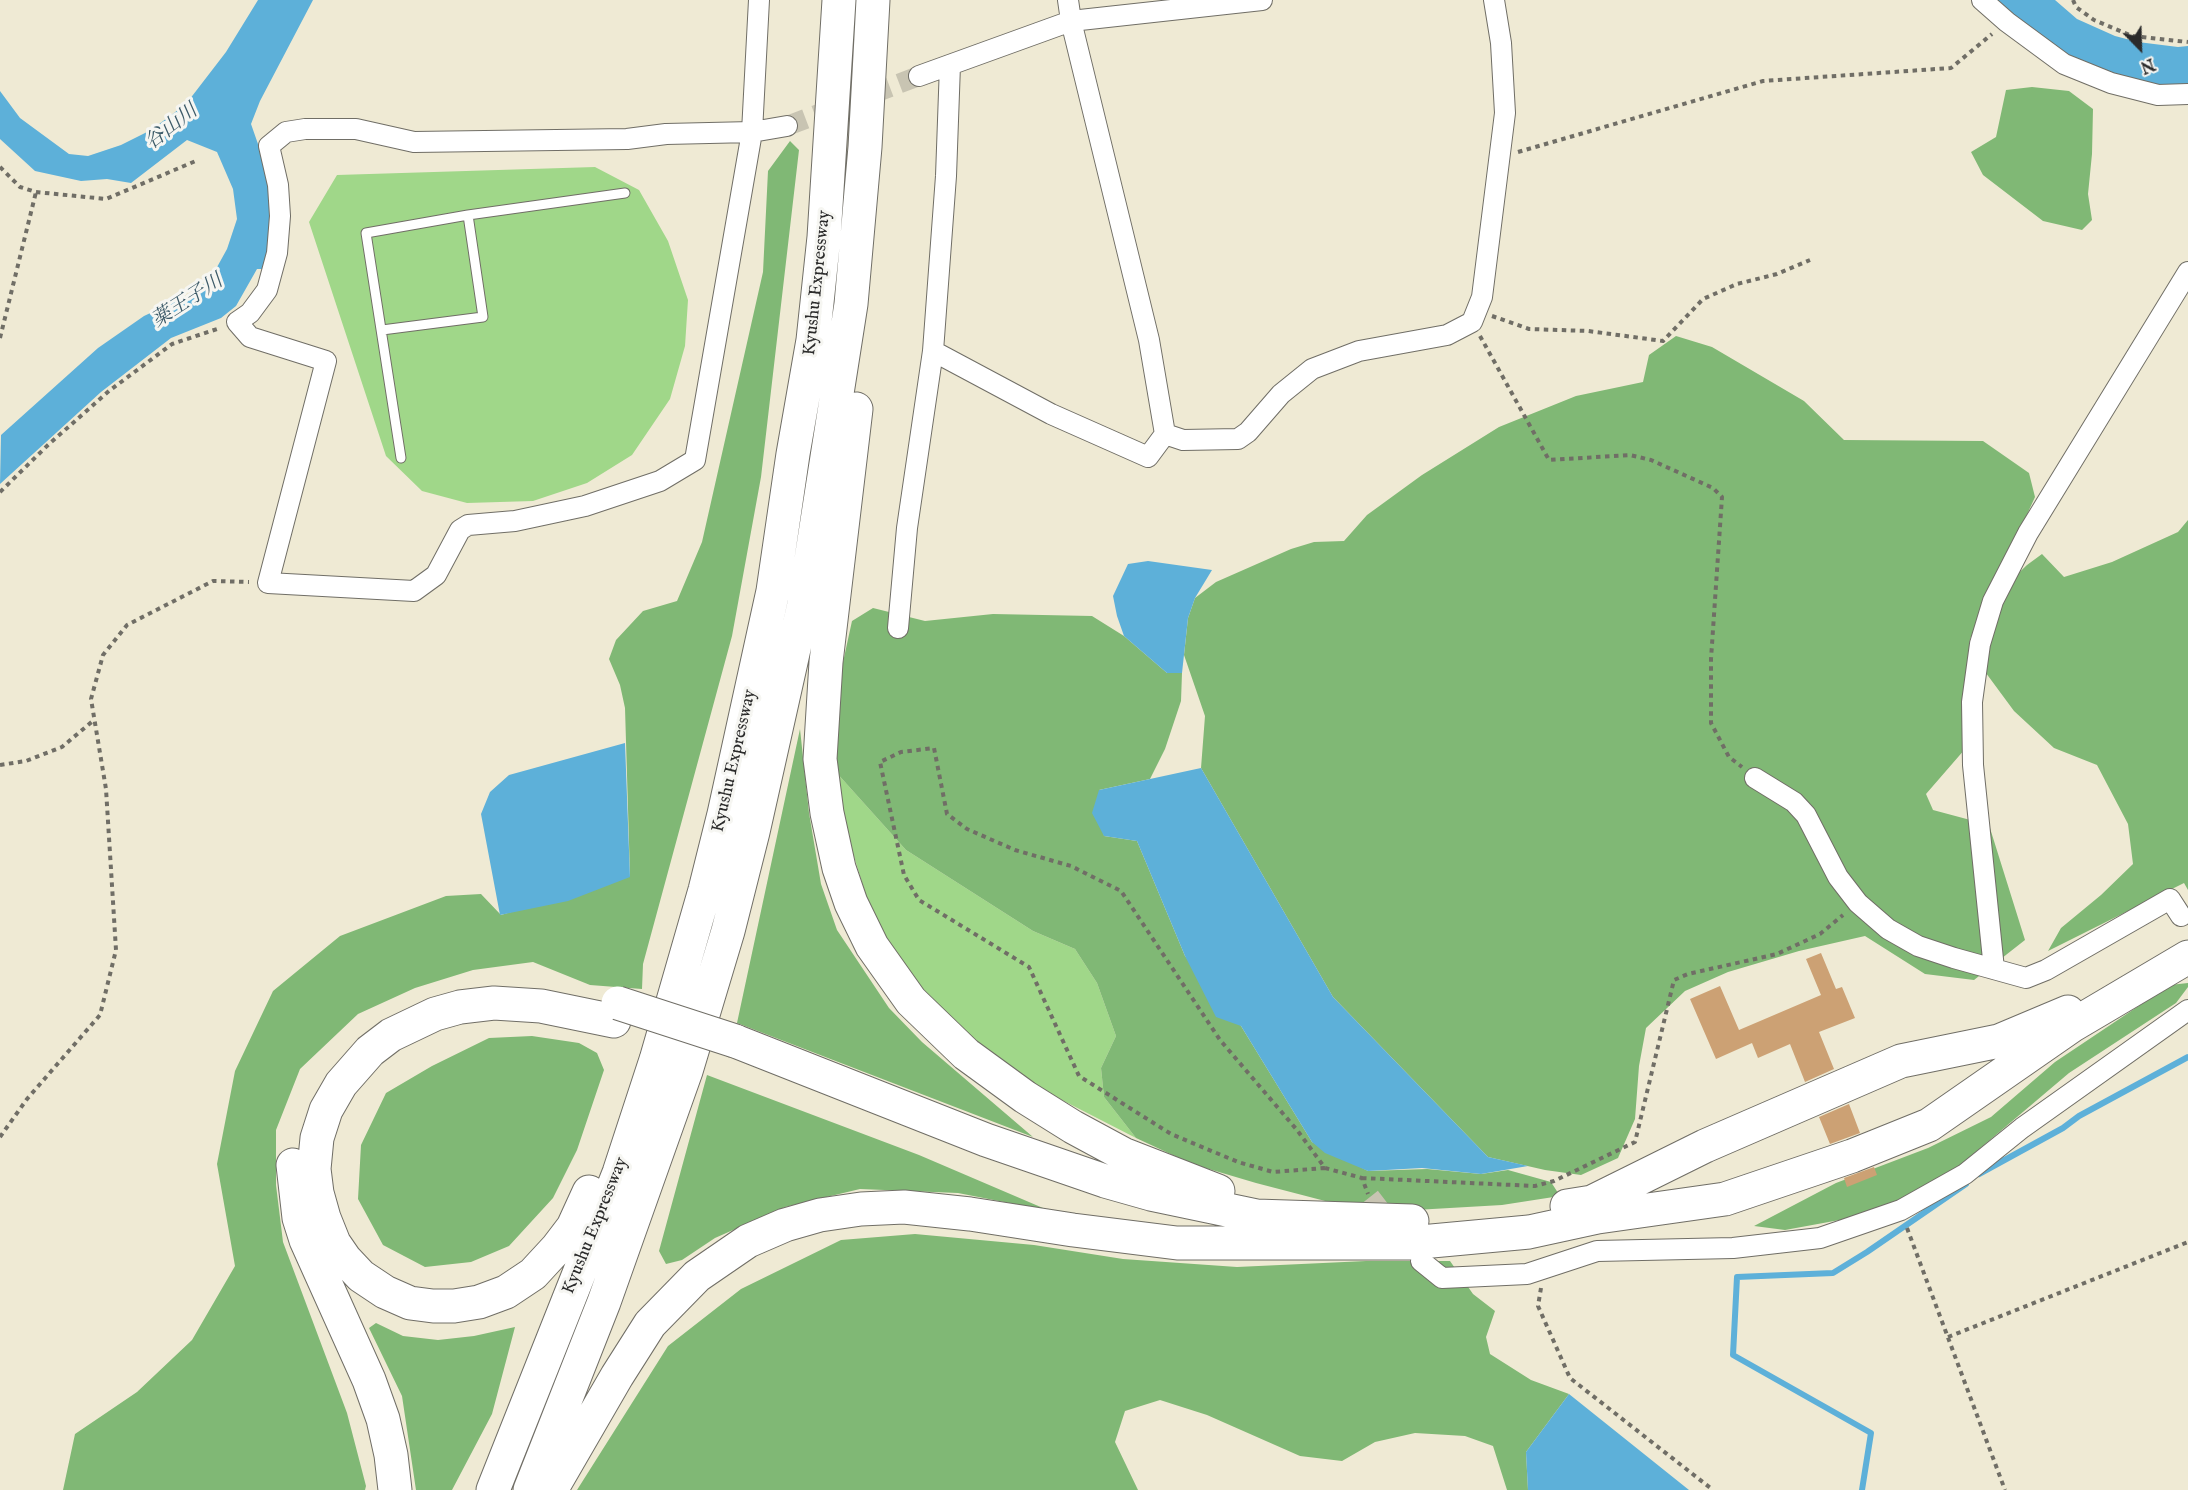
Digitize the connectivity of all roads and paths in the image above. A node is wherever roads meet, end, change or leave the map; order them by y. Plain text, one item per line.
1 (759, 0) edge
2 (839, 0) edge
3 (873, 0) edge
4 (1068, 0) edge
5 (1262, 0) edge
6 (1494, 0) edge
7 (1982, 0) edge
8 (2073, 0) edge
9 (1071, 21) junction
10 (2007, 22) junction
11 (2188, 42) edge
12 (950, 65) junction
13 (919, 76) tunnel mouth
14 (2188, 94) edge
15 (787, 126) tunnel mouth
16 (752, 132) junction
17 (865, 147) junction
18 (1500, 157) junction
19 (198, 160) dead end
20 (0, 167) edge
21 (36, 192) junction
22 (625, 193) dead end
23 (468, 215) junction
24 (1810, 261) dead end
25 (2188, 272) edge
26 (1475, 316) junction
27 (237, 322) junction
28 (382, 330) junction
29 (0, 338) edge
30 (933, 351) junction
31 (1165, 434) junction
32 (401, 458) dead end
33 (0, 492) edge
34 (268, 583) junction
35 (898, 628) dead end
36 (94, 720) junction
37 (0, 765) edge
38 (1755, 778) joint
39 (705, 890) junction
40 (1858, 903) junction
41 (2184, 931) edge
42 (2188, 957) edge
43 (1994, 969) junction
44 (2188, 1010) edge
45 (616, 1012) junction
46 (733, 1050) junction
47 (0, 1137) edge
48 (1325, 1168) junction
49 (1362, 1178) junction
50 (1370, 1197) tunnel mouth
51 (1901, 1210) junction
52 (1315, 1218) junction
53 (2188, 1242) edge
54 (1279, 1243) junction
55 (1421, 1261) dead end
56 (1563, 1262) junction
57 (1948, 1337) junction
58 (395, 1490) edge
59 (493, 1490) edge
60 (530, 1490) edge
61 (551, 1490) edge
62 (1713, 1490) edge
63 (2005, 1490) edge

1 - 16 street
2 - 39 highway, Kyushu Expressway
3 - 17 highway, Kyushu Expressway
4 - 9 street
5 - 9 street
6 - 18 street
7 - 10 street
8 - 11 path
9 - 12 street
9 - 31 street
10 - 14 street
10 - 18 path
12 - 13 street
12 - 30 street
15 - 16 street
16 - 27 street
16 - 34 street
17 - 52 highway
17 - 60 highway, Kyushu Expressway
18 - 26 street
19 - 21 path
20 - 21 path
21 - 29 path
22 - 23 lane
23 - 28 lane
23 - 28 lane
24 - 26 path
25 - 43 street
26 - 31 street
26 - 38 path
27 - 33 path
27 - 34 street
28 - 32 lane
30 - 31 street
30 - 35 street
34 - 36 path
36 - 37 path
36 - 47 path
38 - 40 street
39 - 45 highway
39 - 59 highway, Kyushu Expressway
40 - 43 street
40 - 49 path
41 - 43 street
41 - 52 highway
42 - 54 highway
44 - 51 street
45 - 46 highway
45 - 58 highway
46 - 52 highway
46 - 54 highway
48 - 48 path
48 - 49 path
49 - 50 path
51 - 56 street
51 - 57 path
53 - 57 path
54 - 61 highway
55 - 56 street
56 - 62 path
57 - 63 path

